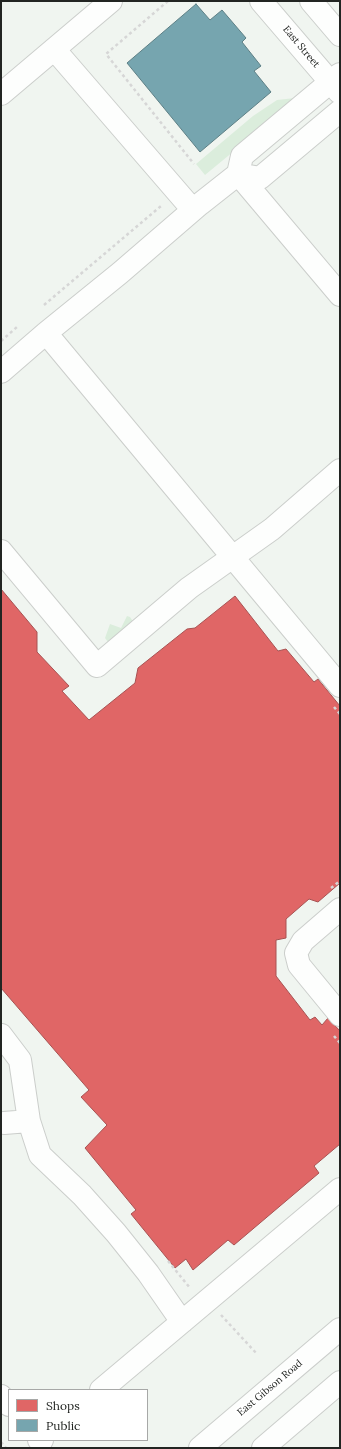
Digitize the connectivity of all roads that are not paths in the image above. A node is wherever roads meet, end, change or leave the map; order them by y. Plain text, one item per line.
1 (111, 1) edge
2 (261, 1) edge
3 (311, 1) edge
4 (340, 35) edge
5 (54, 49) junction
6 (337, 83) edge
7 (1, 94) edge
8 (340, 111) edge
9 (238, 174) junction
10 (193, 210) junction
11 (340, 295) edge
12 (46, 333) junction
13 (1, 372) edge
14 (340, 470) edge
15 (1, 551) edge
16 (233, 557) junction
17 (340, 686) edge
18 (340, 909) edge
19 (340, 1015) edge
20 (1, 1035) edge
21 (29, 1121) junction
22 (4, 1123) dead end
23 (340, 1189) edge
24 (182, 1322) junction
25 (340, 1329) edge
26 (340, 1382) edge
27 (102, 1389) edge
28 (1, 1396) edge
29 (8, 1404) edge
30 (272, 1445) edge
31 (200, 1448) edge

1 - 5 main road
2 - 6 main road, East Street
3 - 4 main road
5 - 7 main road
5 - 10 main road
6 - 9 main road
8 - 9 main road
9 - 10 main road
9 - 11 main road
10 - 12 main road
12 - 13 main road
12 - 16 main road
14 - 16 main road
15 - 16 main road
16 - 17 main road
18 - 19 main road
20 - 21 main road
21 - 22 main road
21 - 24 main road
23 - 24 main road
24 - 27 main road
25 - 31 main road, East Gibson Road
26 - 30 main road
28 - 29 main road

